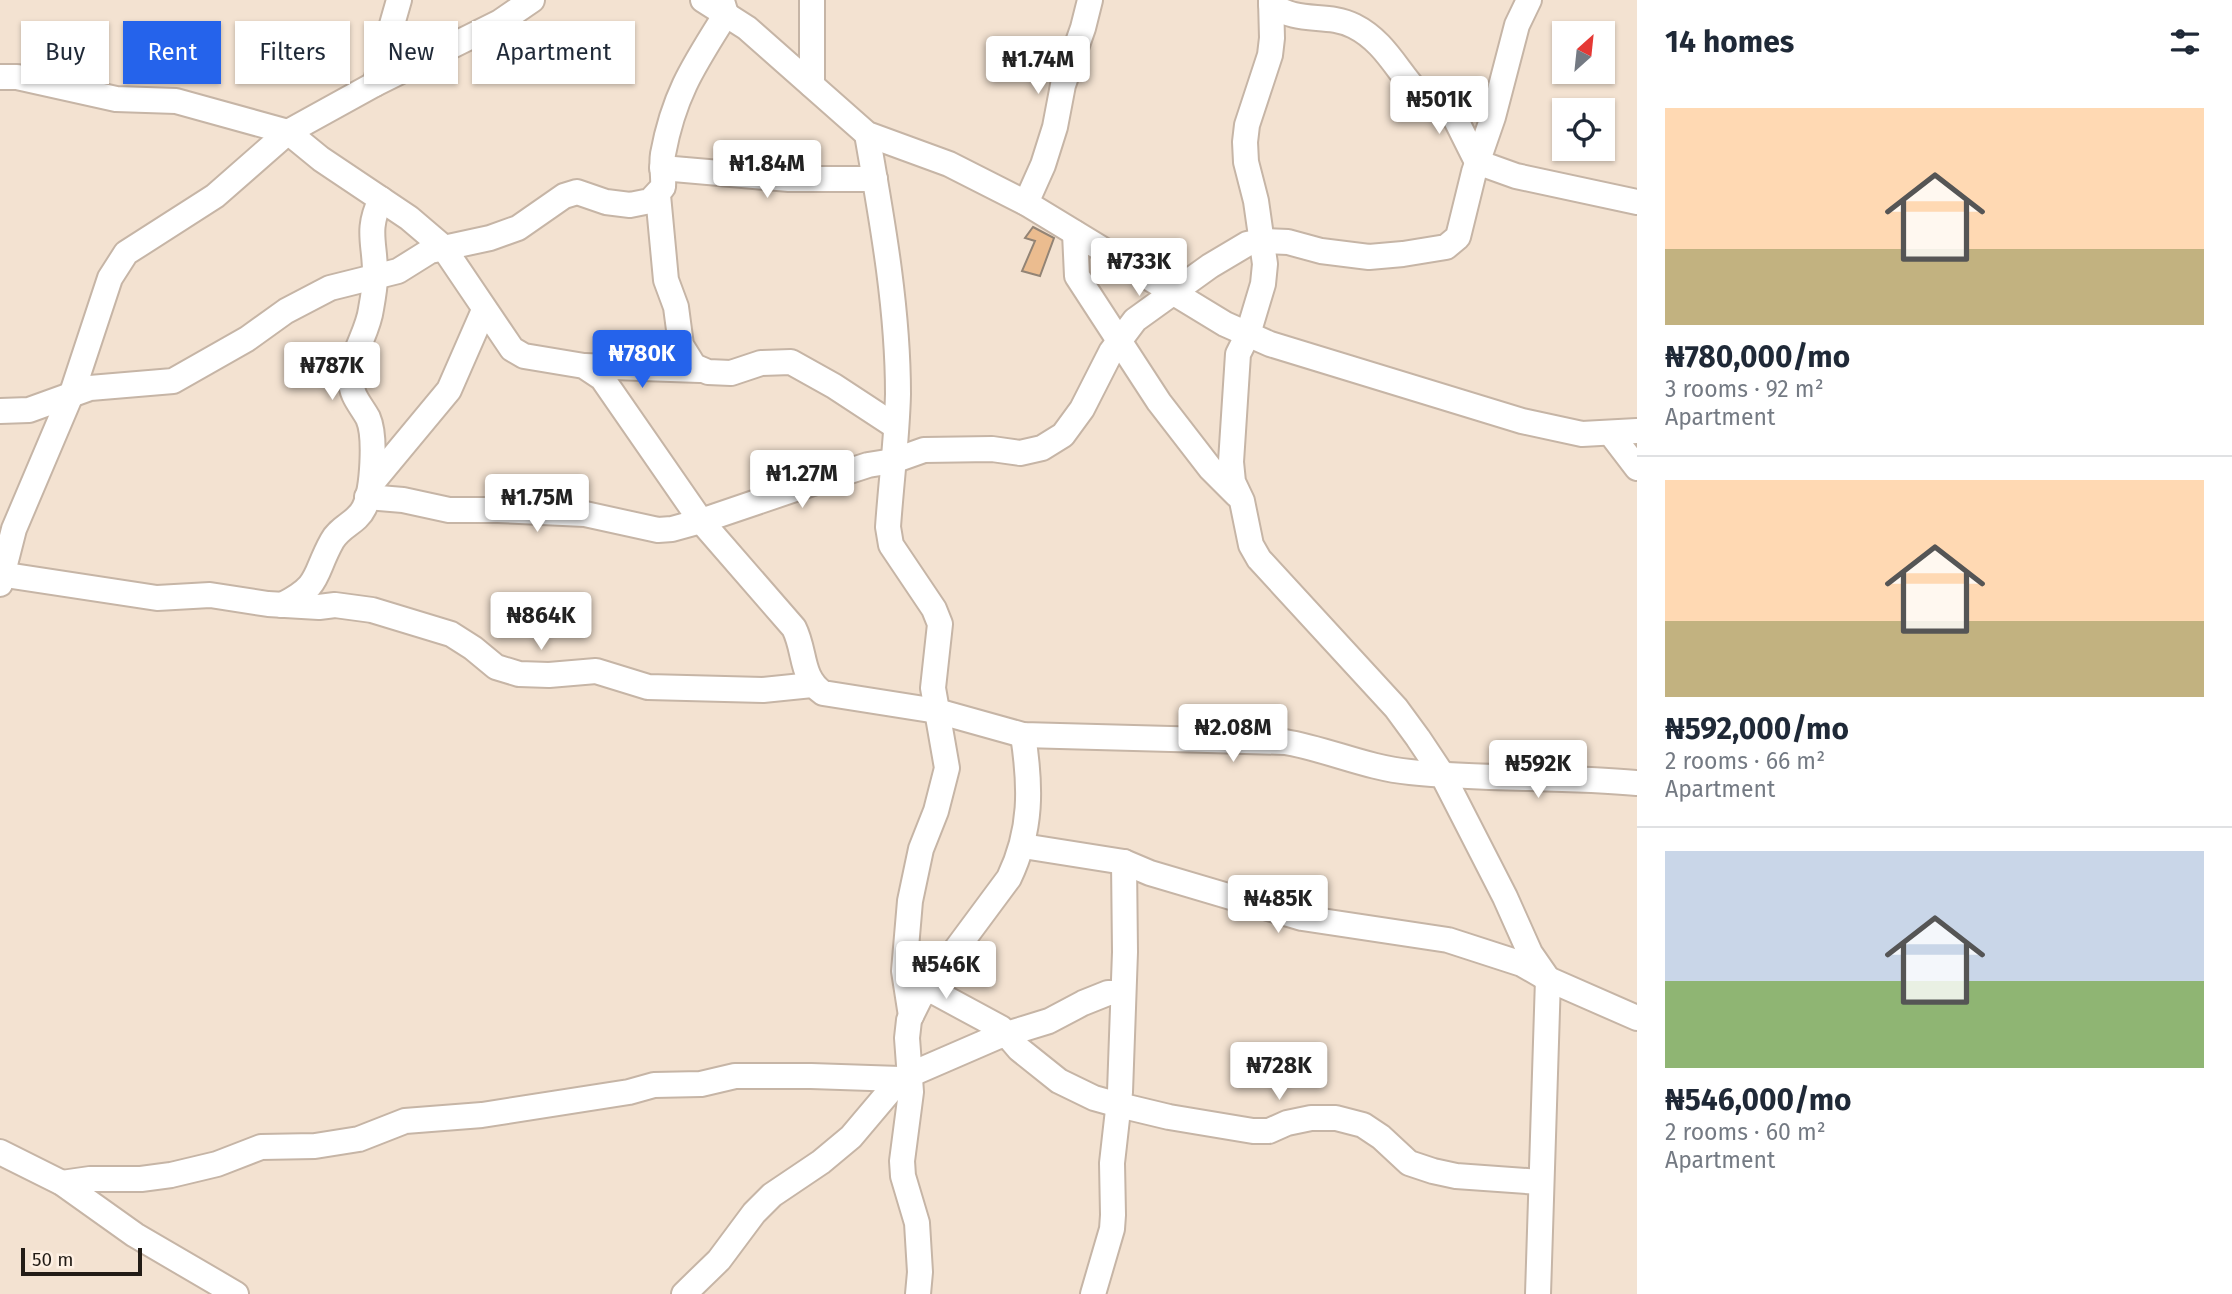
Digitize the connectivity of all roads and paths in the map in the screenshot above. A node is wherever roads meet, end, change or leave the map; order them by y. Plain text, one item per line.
1 (399, 0) edge
2 (532, 0) edge
3 (703, 0) edge
4 (812, 0) edge
5 (1090, 0) edge
6 (1529, 0) edge
7 (1271, 2) edge
8 (724, 7) edge
9 (393, 21) edge
10 (458, 43) edge
11 (0, 77) edge
12 (375, 84) edge
13 (812, 85) junction
14 (288, 132) junction
15 (867, 134) junction
16 (1477, 162) junction
17 (662, 168) junction
18 (875, 179) junction
19 (658, 195) junction
20 (381, 199) junction
21 (1637, 202) edge
22 (1026, 203) junction
23 (1074, 233) junction
24 (1262, 241) junction
25 (443, 247) junction
26 (375, 275) junction
27 (1173, 292) junction
28 (484, 310) junction
29 (1237, 337) junction
30 (1119, 339) junction
31 (584, 366) junction
32 (699, 370) junction
33 (72, 393) junction
34 (0, 411) edge
35 (895, 426) junction
36 (1637, 431) edge
37 (1611, 434) junction
38 (893, 461) junction
39 (1637, 468) edge
40 (369, 491) junction
41 (1242, 501) junction
42 (701, 521) junction
43 (1, 578) edge
44 (282, 605) junction
45 (812, 685) junction
46 (937, 711) junction
47 (1023, 735) junction
48 (1442, 774) junction
49 (1637, 783) edge
50 (1023, 846) junction
51 (1124, 862) junction
52 (1548, 979) junction
53 (927, 989) junction
54 (1123, 993) junction
55 (911, 1016) junction
56 (1637, 1018) edge
57 (1006, 1034) junction
58 (905, 1077) junction
59 (1119, 1105) junction
60 (0, 1152) edge
61 (1540, 1182) junction
62 (62, 1184) junction
63 (236, 1294) edge
64 (684, 1294) edge
65 (918, 1294) edge
66 (1093, 1294) edge
67 (1538, 1294) edge

1 - 9 street
2 - 10 street
3 - 8 street
4 - 13 street
5 - 22 street
6 - 16 street
7 - 16 street
7 - 24 street
8 - 13 street
8 - 17 street
11 - 14 street
12 - 14 street
13 - 15 street
14 - 20 street
14 - 33 street
15 - 18 street
15 - 22 street
16 - 21 street
16 - 24 street
17 - 18 street
17 - 19 street
18 - 35 street
19 - 25 street
19 - 32 street
20 - 25 street
20 - 26 street
22 - 23 street
23 - 27 street
23 - 30 street
24 - 27 street
24 - 29 street
25 - 26 street
25 - 28 street
26 - 33 street
26 - 40 street
27 - 29 street
27 - 30 street
28 - 31 street
28 - 40 street
29 - 37 street
29 - 41 street
30 - 38 street
30 - 41 street
31 - 32 street
31 - 42 street
32 - 35 street
33 - 34 street
33 - 43 street
35 - 38 street
36 - 37 street
37 - 39 street
38 - 42 street
38 - 46 street
40 - 42 street
40 - 44 street
41 - 48 street
42 - 45 street
43 - 44 street
44 - 45 street
45 - 46 street
46 - 47 street
46 - 55 street
47 - 48 street
47 - 50 street
48 - 49 street
48 - 52 street
50 - 51 street
50 - 53 street
51 - 52 street
51 - 54 street
52 - 56 street
52 - 61 street
53 - 55 street
53 - 57 street
54 - 57 street
54 - 59 street
55 - 58 street
57 - 58 street
57 - 59 street
58 - 62 street
58 - 64 street
58 - 65 street
59 - 61 street
59 - 66 street
60 - 62 street
61 - 67 street
62 - 63 street

